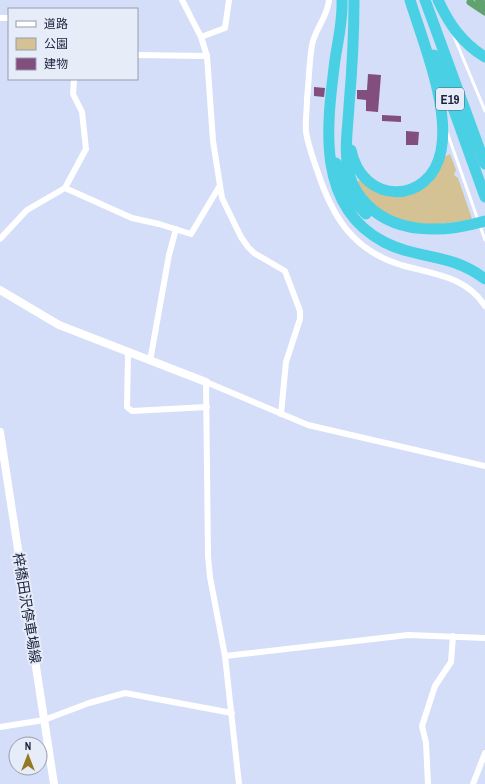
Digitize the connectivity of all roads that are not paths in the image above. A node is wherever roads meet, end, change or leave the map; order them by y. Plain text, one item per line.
1 (182, 0) edge
2 (229, 0) edge
3 (329, 0) edge
4 (342, 0) edge
5 (354, 0) edge
6 (410, 0) edge
7 (414, 0) edge
8 (426, 0) edge
9 (438, 0) edge
10 (450, 23) junction
11 (201, 37) junction
12 (138, 56) edge
13 (207, 56) junction
14 (485, 57) edge
15 (74, 80) edge
16 (485, 111) edge
17 (442, 119) junction
18 (348, 126) junction
19 (329, 137) junction
20 (485, 164) edge
21 (219, 187) junction
22 (65, 188) junction
23 (485, 197) edge
24 (481, 219) edge
25 (176, 229) junction
26 (484, 232) edge
27 (0, 239) edge
28 (485, 240) edge
29 (485, 279) edge
30 (0, 290) edge
31 (485, 306) edge
32 (128, 353) junction
33 (150, 361) junction
34 (206, 382) junction
35 (207, 407) junction
36 (281, 414) junction
37 (0, 432) edge
38 (485, 466) edge
39 (453, 636) junction
40 (485, 638) edge
41 (225, 656) junction
42 (232, 713) junction
43 (44, 720) junction
44 (0, 727) edge
45 (485, 753) edge
46 (54, 784) edge
47 (239, 784) edge
48 (428, 784) edge
49 (473, 784) edge

1 - 11 street
2 - 11 street
3 - 31 street
4 - 19 highway
5 - 18 highway
6 - 17 highway
7 - 23 highway, E19
8 - 20 highway, E19
9 - 10 highway
10 - 14 highway
10 - 16 lane
11 - 13 street
12 - 13 street
13 - 21 street
15 - 22 street
17 - 18 highway
17 - 24 lane
18 - 24 highway
19 - 26 highway
19 - 29 highway
21 - 25 street
21 - 36 street
22 - 25 street
22 - 27 street
24 - 26 lane
25 - 33 street
26 - 28 lane
30 - 32 main road
32 - 33 main road
32 - 35 street
33 - 34 main road
34 - 35 street
34 - 36 street
35 - 41 street
36 - 38 street
37 - 43 main road, 梓橋田沢停車場線
39 - 40 street
39 - 41 street
39 - 48 street
41 - 42 street
42 - 43 street
42 - 47 street
43 - 44 street
43 - 46 main road, 梓橋田沢停車場線
45 - 49 street

